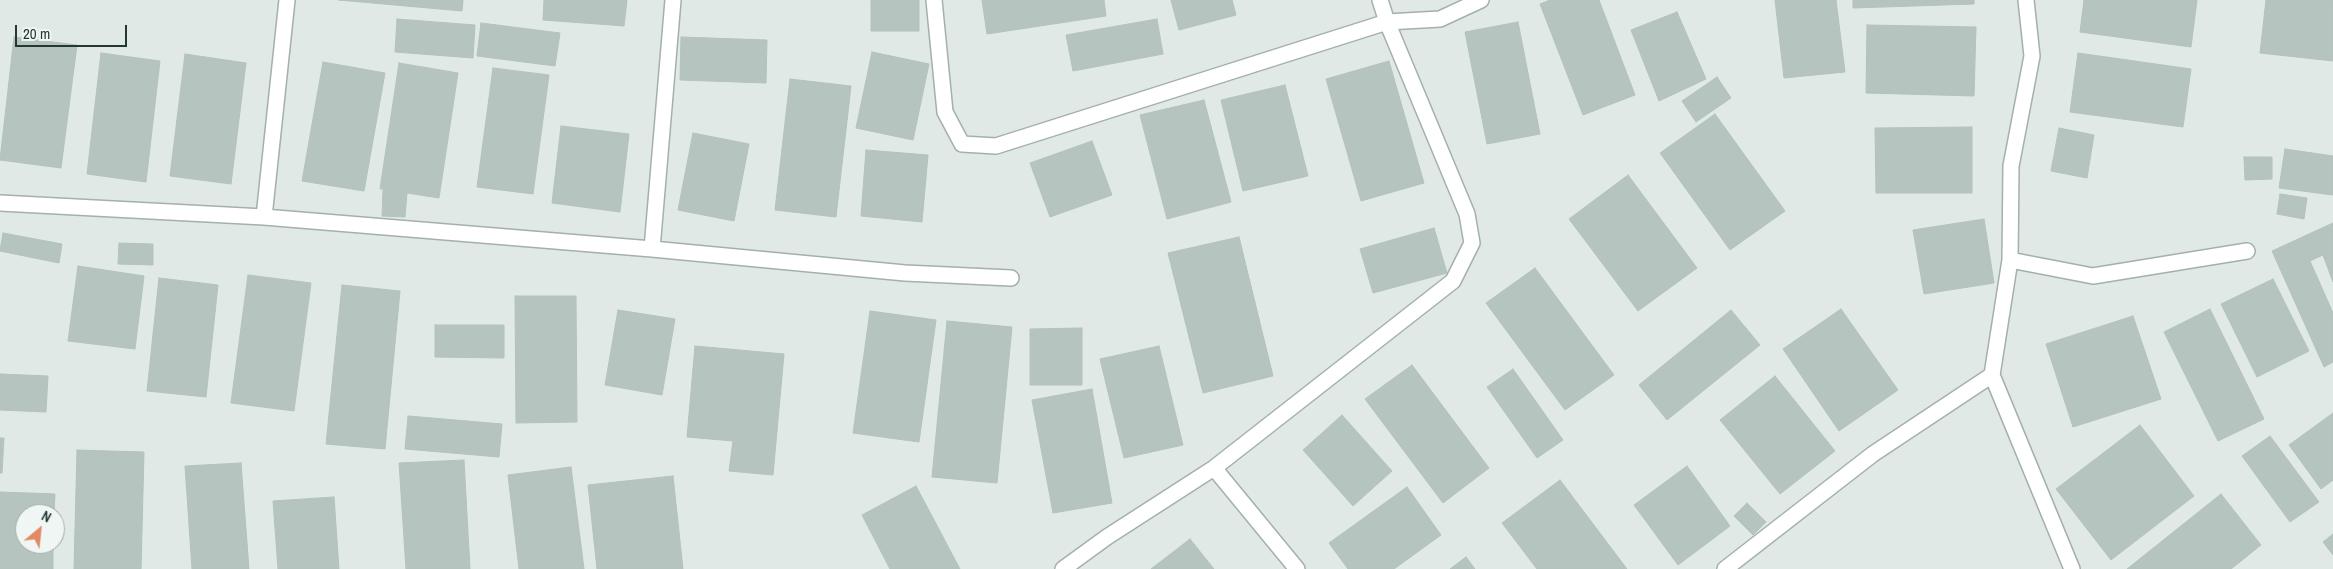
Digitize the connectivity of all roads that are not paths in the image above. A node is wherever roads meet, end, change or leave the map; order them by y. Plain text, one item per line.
1 (287, 0) edge
2 (673, 0) edge
3 (934, 0) edge
4 (1380, 0) edge
5 (1481, 0) edge
6 (2026, 0) edge
7 (1387, 22) junction
8 (0, 203) edge
9 (264, 216) junction
10 (652, 249) junction
11 (2247, 250) dead end
12 (2010, 260) junction
13 (1011, 278) dead end
14 (1992, 375) junction
15 (1214, 468) junction
16 (1063, 569) edge
17 (1297, 569) edge
18 (1725, 569) edge
19 (2072, 569) edge

1 - 9 street
2 - 10 street
3 - 7 street
4 - 7 street
5 - 7 street
6 - 12 street
7 - 15 street
8 - 9 street
9 - 10 street
10 - 13 street
11 - 12 street
12 - 14 street
14 - 18 street
14 - 19 street
15 - 16 street
15 - 17 street

